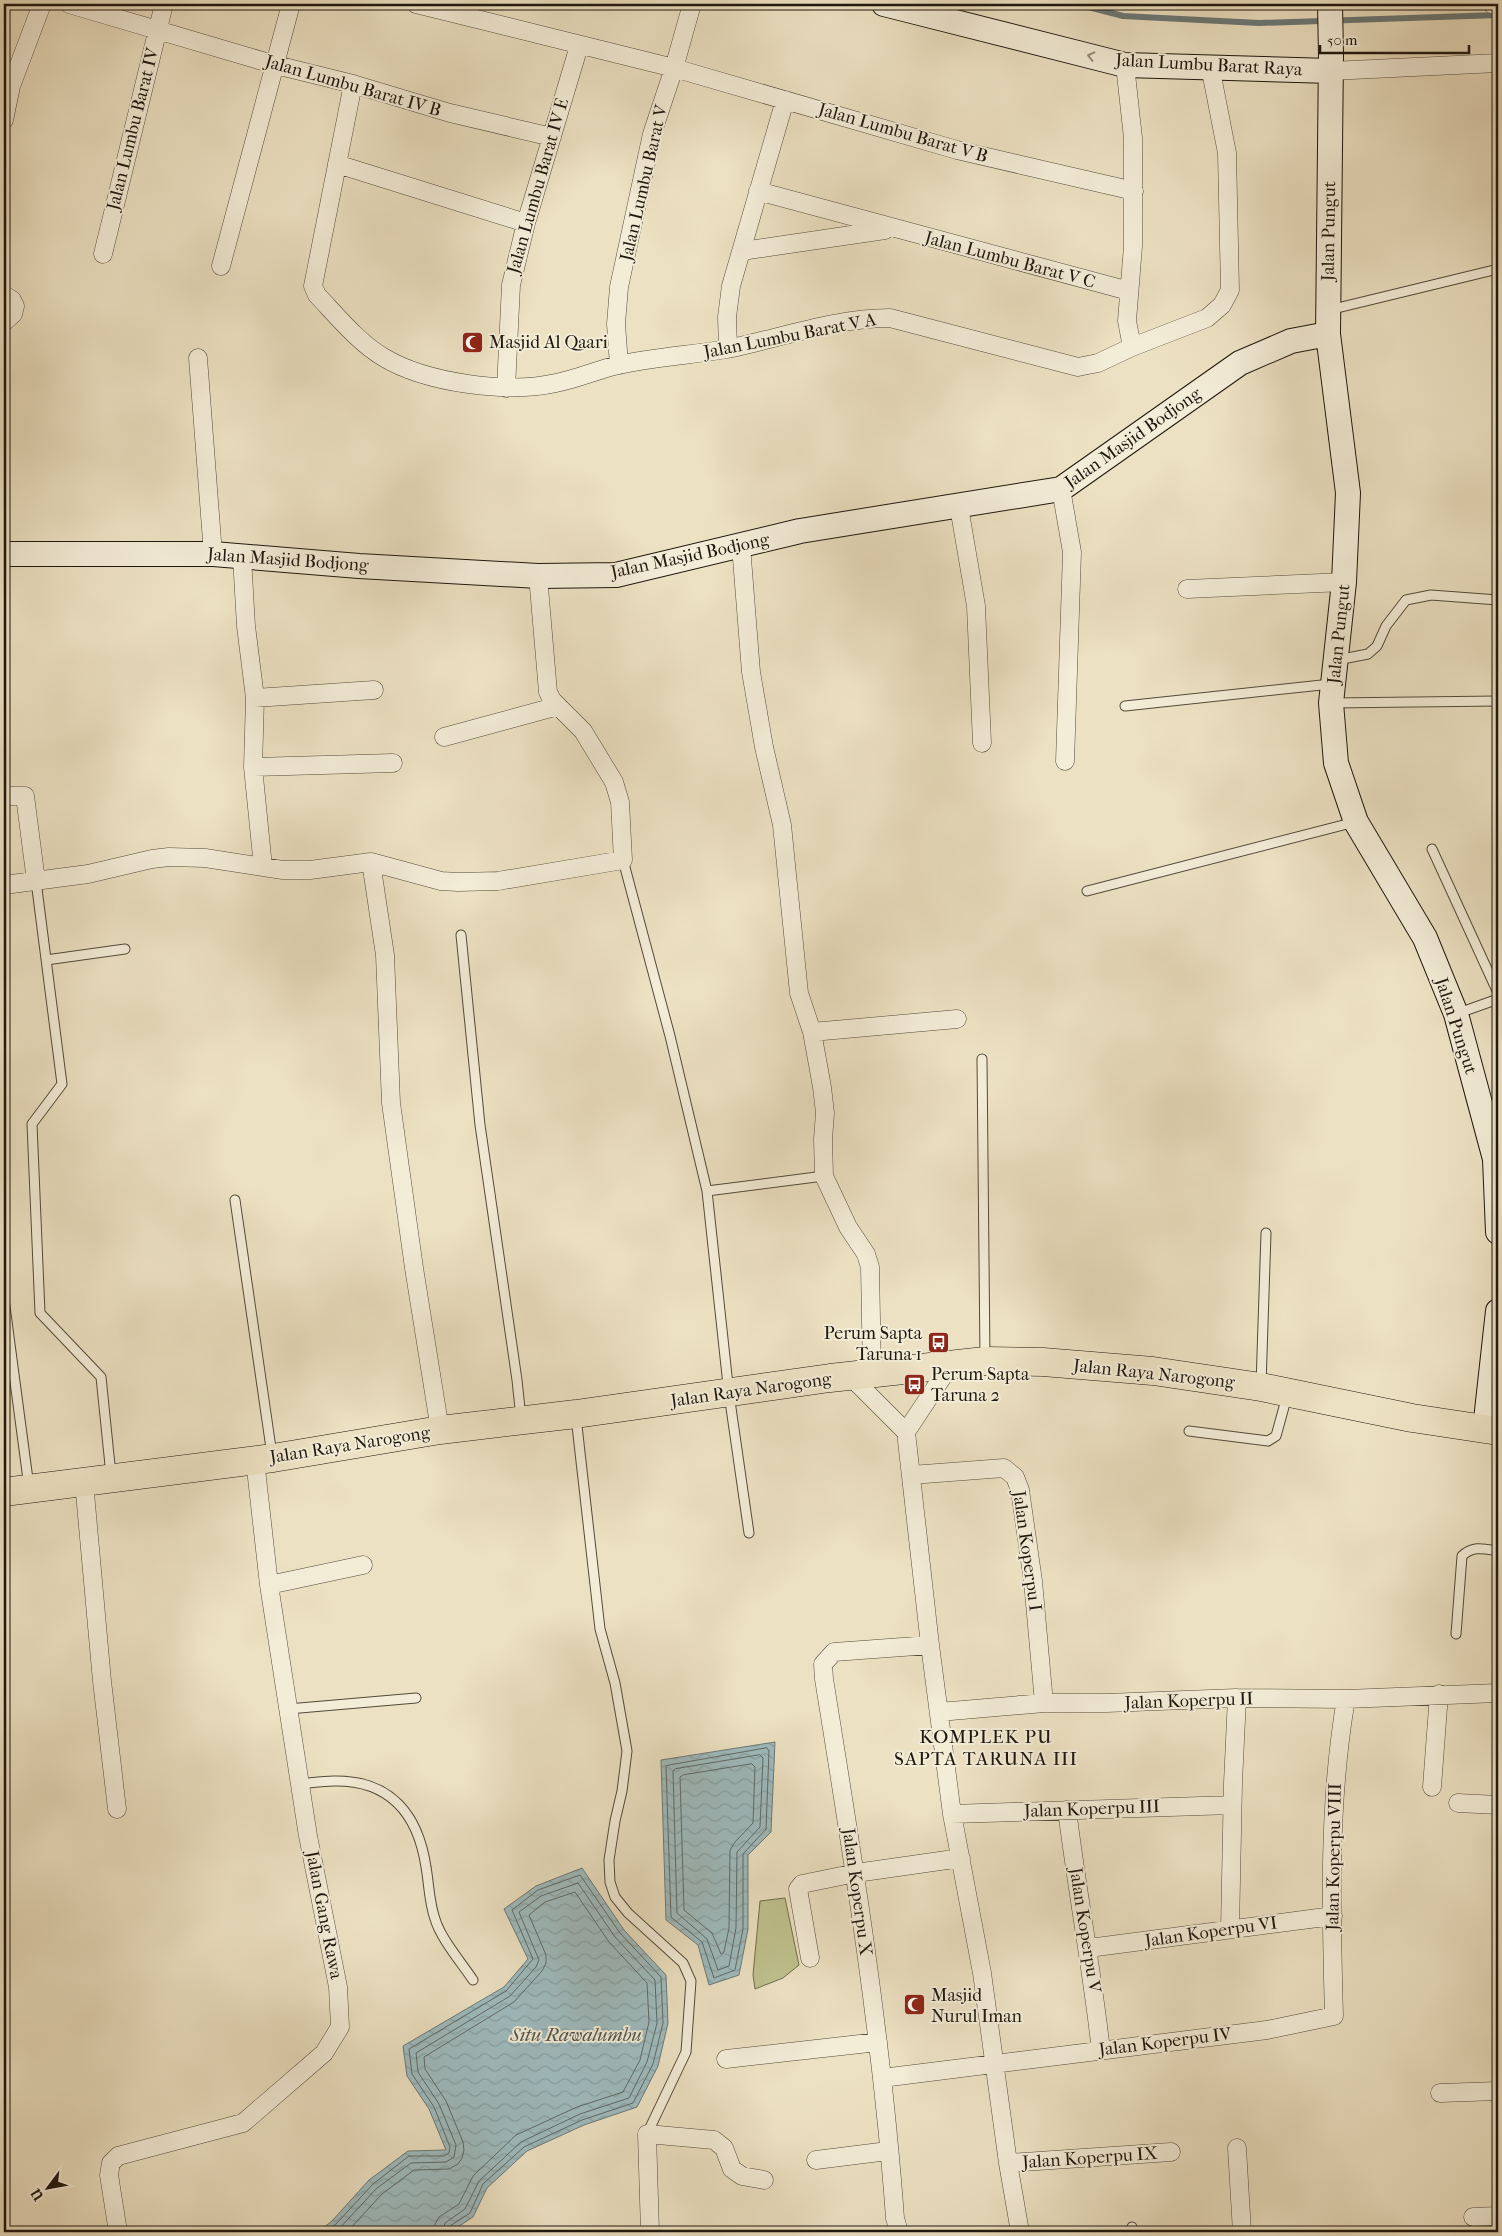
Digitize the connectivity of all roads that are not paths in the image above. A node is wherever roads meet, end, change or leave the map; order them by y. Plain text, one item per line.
1 (42, 4) edge
2 (69, 4) edge
3 (164, 4) edge
4 (291, 4) edge
5 (416, 4) edge
6 (692, 4) edge
7 (884, 4) edge
8 (1330, 4) edge
9 (1492, 4) edge
10 (1498, 5) edge
11 (157, 29) junction
12 (579, 46) junction
13 (1331, 63) junction
14 (1498, 63) edge
15 (276, 65) junction
16 (1125, 65) junction
17 (1210, 66) junction
18 (674, 68) junction
19 (353, 84) junction
20 (7, 85) edge
21 (785, 100) junction
22 (4, 120) edge
23 (552, 137) junction
24 (337, 164) junction
25 (758, 191) junction
26 (1134, 191) junction
27 (526, 223) junction
28 (892, 228) junction
29 (742, 251) junction
30 (103, 254) dead end
31 (221, 266) dead end
32 (1498, 269) edge
33 (1129, 291) junction
34 (4, 295) edge
35 (1328, 310) junction
36 (4, 322) edge
37 (1328, 334) junction
38 (1132, 347) junction
39 (728, 348) junction
40 (198, 358) dead end
41 (619, 365) junction
42 (506, 388) junction
43 (1061, 489) junction
44 (959, 507) junction
45 (741, 546) junction
46 (4, 554) edge
47 (213, 554) junction
48 (242, 557) junction
49 (538, 576) junction
50 (1344, 582) junction
51 (1187, 589) dead end
52 (1498, 600) edge
53 (1336, 660) junction
54 (374, 690) dead end
55 (1332, 693) junction
56 (254, 698) junction
57 (1498, 701) edge
58 (558, 706) junction
59 (1125, 706) dead end
60 (444, 737) dead end
61 (982, 743) dead end
62 (1065, 762) dead end
63 (392, 764) dead end
64 (253, 767) junction
65 (4, 796) edge
66 (1356, 822) junction
67 (1432, 849) dead end
68 (622, 860) junction
69 (371, 862) junction
70 (262, 867) junction
71 (36, 881) junction
72 (4, 885) edge
73 (1087, 892) dead end
74 (461, 934) dead end
75 (125, 949) dead end
76 (46, 960) junction
77 (1498, 993) edge
78 (1498, 998) edge
79 (1456, 1014) junction
80 (957, 1019) dead end
81 (812, 1032) junction
82 (982, 1059) dead end
83 (824, 1176) junction
84 (1497, 1188) edge
85 (707, 1191) junction
86 (235, 1200) dead end
87 (1498, 1232) edge
88 (1266, 1233) dead end
89 (4, 1299) edge
90 (1498, 1311) edge
91 (5, 1316) edge
92 (985, 1361) junction
93 (951, 1364) junction
94 (861, 1374) junction
95 (1261, 1387) junction
96 (1288, 1393) junction
97 (729, 1394) junction
98 (576, 1414) junction
99 (521, 1421) junction
100 (440, 1430) junction
101 (1492, 1430) edge
102 (1189, 1431) dead end
103 (906, 1432) junction
104 (264, 1459) junction
105 (912, 1475) junction
106 (112, 1478) junction
107 (84, 1482) junction
108 (16, 1490) edge
109 (749, 1533) dead end
110 (1498, 1551) edge
111 (363, 1564) dead end
112 (269, 1585) junction
113 (1456, 1634) dead end
114 (930, 1645) junction
115 (1498, 1693) edge
116 (1439, 1694) junction
117 (416, 1698) dead end
118 (1237, 1698) junction
119 (1346, 1698) junction
120 (1044, 1703) junction
121 (288, 1709) junction
122 (939, 1712) junction
123 (300, 1784) junction
124 (1432, 1787) dead end
125 (1458, 1803) dead end
126 (1232, 1805) junction
127 (1498, 1805) edge
128 (117, 1809) dead end
129 (1067, 1810) junction
130 (952, 1814) junction
131 (962, 1858) junction
132 (856, 1873) junction
133 (1333, 1916) junction
134 (1230, 1929) junction
135 (1089, 1948) junction
136 (810, 1958) dead end
137 (473, 1980) dead end
138 (1334, 2016) joint
139 (878, 2042) junction
140 (1101, 2050) junction
141 (726, 2059) dead end
142 (995, 2063) junction
143 (882, 2078) junction
144 (1498, 2091) edge
145 (1440, 2093) dead end
146 (647, 2134) junction
147 (1237, 2148) dead end
148 (888, 2151) junction
149 (1171, 2152) dead end
150 (816, 2160) dead end
151 (1008, 2163) junction
152 (764, 2180) dead end
153 (1498, 2216) edge
154 (1473, 2217) dead end
155 (118, 2232) edge
156 (650, 2232) edge
157 (899, 2232) edge
158 (1020, 2232) edge
159 (1242, 2232) edge

1 - 20 street
2 - 11 street, Jalan Lumbu Barat IV B
3 - 11 street, Jalan Lumbu Barat IV
4 - 15 street
5 - 12 street, Jalan Lumbu Barat V B
6 - 18 street, Jalan Lumbu Barat V
16 -> 7 street, Jalan Lumbu Barat Raya
8 - 13 street, Jalan Pungut
9 - 10 street
11 - 15 street, Jalan Lumbu Barat IV B
11 - 30 street, Jalan Lumbu Barat IV
12 - 18 street, Jalan Lumbu Barat V B
12 - 23 street, Jalan Lumbu Barat IV E
13 - 14 street
13 - 17 street, Jalan Lumbu Barat Raya
13 - 35 street, Jalan Pungut
15 - 19 street, Jalan Lumbu Barat IV B
15 - 31 street
16 - 17 street, Jalan Lumbu Barat Raya
16 - 26 street
17 - 38 street, Jalan Lumbu Barat V A
18 - 21 street, Jalan Lumbu Barat V B
18 - 41 street, Jalan Lumbu Barat V
19 - 23 street, Jalan Lumbu Barat IV B
19 - 24 street
20 - 22 street
21 - 25 street
21 - 26 street, Jalan Lumbu Barat V B
23 - 27 street, Jalan Lumbu Barat IV E
24 - 27 street
24 - 42 street, Jalan Lumbu Barat V A
25 - 28 street, Jalan Lumbu Barat V C
25 - 29 street
26 - 33 street
27 - 42 street, Jalan Lumbu Barat IV E
28 - 29 street, Jalan Lumbu Barat V C
28 - 33 street, Jalan Lumbu Barat V C
29 - 39 street
32 - 35 lane
33 - 38 street
34 - 36 street
35 - 37 street, Jalan Pungut
37 - 43 street, Jalan Masjid Bodjong
37 - 50 street, Jalan Pungut
38 - 39 street, Jalan Lumbu Barat V A
39 - 41 street, Jalan Lumbu Barat V A
40 - 47 street
41 - 42 street, Jalan Lumbu Barat V A
43 - 44 street, Jalan Masjid Bodjong
43 - 62 street
44 - 45 street, Jalan Masjid Bodjong
44 - 61 street
45 - 49 street, Jalan Masjid Bodjong
45 - 81 street
46 - 47 street, Jalan Masjid Bodjong
47 - 48 street, Jalan Masjid Bodjong
48 - 49 street, Jalan Masjid Bodjong
48 - 56 street
49 - 58 street
50 - 51 street
50 - 53 street, Jalan Pungut
52 - 53 lane
53 - 55 street, Jalan Pungut
54 - 56 street
55 - 57 lane
55 - 59 lane
55 - 66 street, Jalan Pungut
56 - 64 street
58 - 60 street
58 - 68 street
63 - 64 street
64 - 70 street
65 - 71 street
66 - 73 lane
66 - 79 street, Jalan Pungut
67 - 77 lane
68 - 69 street
68 - 85 lane
69 - 70 street
69 - 100 street
70 - 71 street
71 - 72 street
71 - 76 lane
74 - 99 lane
75 - 76 lane
76 - 106 lane
78 - 79 lane
79 - 84 street, Jalan Pungut
80 - 81 street
81 - 83 street
82 - 92 lane
83 - 85 lane
83 - 94 street
84 - 87 street, Jalan Pungut
85 - 97 lane
86 - 104 lane
88 - 95 lane
89 - 91 lane
90 - 101 street
91 - 108 lane
92 - 93 main road, Jalan Raya Narogong
92 - 95 main road, Jalan Raya Narogong
93 - 94 main road, Jalan Raya Narogong
93 - 103 street
94 - 97 main road, Jalan Raya Narogong
94 - 103 street
95 - 96 main road, Jalan Raya Narogong
96 - 101 main road, Jalan Raya Narogong
96 - 102 lane
97 - 98 main road, Jalan Raya Narogong
97 - 109 lane
98 - 99 main road, Jalan Raya Narogong
98 - 146 lane
99 - 100 main road, Jalan Raya Narogong
100 - 104 main road, Jalan Raya Narogong
103 - 105 street
104 - 106 main road, Jalan Raya Narogong
104 - 112 street, Jalan Gang Rawa
105 - 114 street
105 - 120 street, Jalan Koperpu I
106 - 107 main road, Jalan Raya Narogong
107 - 108 main road, Jalan Raya Narogong
107 - 128 street
110 - 113 lane
111 - 112 street
112 - 121 street, Jalan Gang Rawa
114 - 122 street
114 - 132 street, Jalan Koperpu X
115 - 116 street, Jalan Koperpu II
116 - 119 street, Jalan Koperpu II
116 - 124 street
117 - 121 lane
118 - 119 street, Jalan Koperpu II
118 - 120 street, Jalan Koperpu II
118 - 126 street
119 - 133 street, Jalan Koperpu VIII
120 - 122 street, Jalan Koperpu II
121 - 123 street, Jalan Gang Rawa
122 - 130 street
123 - 137 lane
123 - 155 street, Jalan Gang Rawa
125 - 127 street
126 - 129 street, Jalan Koperpu III
126 - 134 street
129 - 130 street, Jalan Koperpu III
129 - 135 street, Jalan Koperpu V
130 - 131 street
131 - 132 street
131 - 142 street
132 - 136 street
132 - 139 street, Jalan Koperpu X
133 - 134 street, Jalan Koperpu VI
133 - 138 street, Jalan Koperpu VIII
134 - 135 street, Jalan Koperpu VI
135 - 140 street, Jalan Koperpu V
138 - 140 street, Jalan Koperpu IV
139 - 141 street
139 - 143 street, Jalan Koperpu X
140 - 142 street, Jalan Koperpu IV
142 - 143 street, Jalan Koperpu IV
142 - 151 street
143 - 148 street, Jalan Koperpu X
144 - 145 street
146 - 152 street
146 - 156 street
147 - 159 street
148 - 150 street
148 - 157 street, Jalan Koperpu X
149 - 151 street, Jalan Koperpu IX
151 - 158 street
153 - 154 street

